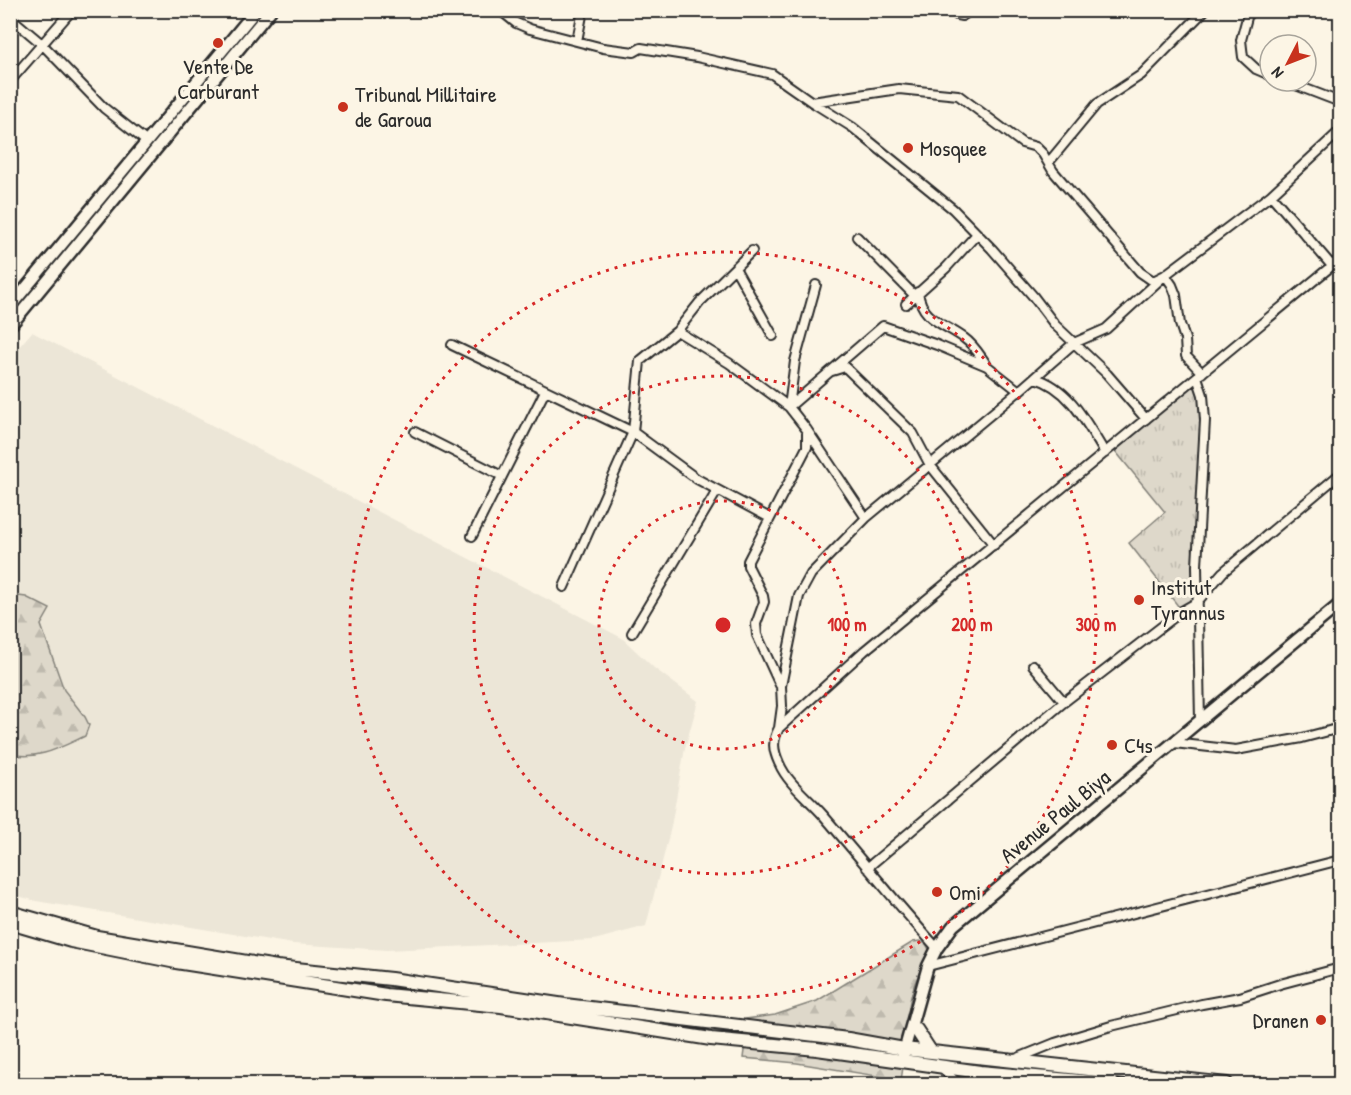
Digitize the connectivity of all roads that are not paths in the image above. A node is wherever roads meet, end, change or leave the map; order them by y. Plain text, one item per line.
1 (72, 10) edge
2 (256, 10) edge
3 (271, 10) edge
4 (500, 10) edge
5 (583, 10) edge
6 (953, 10) edge
7 (971, 10) edge
8 (1205, 10) edge
9 (1249, 10) edge
10 (10, 17) edge
11 (577, 41) junction
12 (42, 44) junction
13 (1258, 70) edge
14 (10, 81) edge
15 (1318, 92) edge
16 (1340, 100) edge
17 (812, 102) junction
18 (1341, 131) edge
19 (147, 142) junction
20 (1049, 162) junction
21 (1271, 195) junction
22 (977, 234) junction
23 (857, 237) dead end
24 (752, 251) dead end
25 (1341, 259) edge
26 (1332, 266) junction
27 (735, 268) junction
28 (1165, 275) junction
29 (816, 285) dead end
30 (916, 294) junction
31 (906, 304) dead end
32 (10, 307) edge
33 (10, 326) edge
34 (677, 331) junction
35 (773, 336) dead end
36 (1074, 343) junction
37 (452, 345) dead end
38 (987, 366) junction
39 (828, 372) junction
40 (1199, 375) junction
41 (1035, 378) junction
42 (545, 391) junction
43 (1019, 392) junction
44 (789, 407) junction
45 (1146, 419) junction
46 (807, 430) junction
47 (415, 432) dead end
48 (633, 432) junction
49 (1105, 453) junction
50 (930, 465) junction
51 (1341, 474) edge
52 (502, 476) junction
53 (717, 491) junction
54 (770, 518) junction
55 (866, 518) junction
56 (472, 536) dead end
57 (994, 545) junction
58 (564, 587) dead end
59 (1196, 603) junction
60 (1341, 604) edge
61 (632, 633) dead end
62 (1033, 665) dead end
63 (781, 686) junction
64 (1064, 702) junction
65 (1200, 721) junction
66 (779, 728) junction
67 (1341, 728) edge
68 (1174, 743) junction
69 (1341, 860) edge
70 (867, 868) junction
71 (10, 912) edge
72 (10, 923) edge
73 (937, 948) junction
74 (928, 966) junction
75 (1341, 968) edge
76 (915, 1015) junction
77 (916, 1029) junction
78 (931, 1052) junction
79 (908, 1056) junction
80 (1009, 1062) junction
81 (941, 1067) junction
82 (958, 1084) edge
83 (1113, 1084) edge
84 (1227, 1084) edge

1 - 12 street
2 - 19 main road
3 - 33 main road
4 - 11 street
5 - 11 street
6 - 7 street
8 - 20 street
9 - 13 street
10 - 12 street
11 - 17 street
12 - 14 street
12 - 19 street
15 - 16 street
17 - 20 street
17 - 22 street
18 - 21 street
19 - 32 main road
20 - 28 street
21 - 26 street
21 - 28 street
22 - 30 street
22 - 36 street
23 - 30 street
24 - 27 street
25 - 26 street
26 - 40 street
27 - 34 street
27 - 35 street
28 - 36 street
28 - 40 street
29 - 44 street
30 - 31 street
30 - 38 street
34 - 44 street
34 - 48 street
36 - 41 street
36 - 45 street
37 - 42 street
38 - 39 street
38 - 43 street
39 - 44 street
39 - 50 street
40 - 45 street
40 - 59 street
41 - 43 street
41 - 49 street
42 - 48 street
42 - 52 street
43 - 50 street
44 - 46 street
45 - 49 street
46 - 54 street
46 - 55 street
47 - 52 street
48 - 53 street
48 - 58 street
49 - 57 street
50 - 55 street
50 - 57 street
51 - 59 street
52 - 56 street
53 - 54 street
53 - 61 street
54 - 63 street
55 - 63 street
57 - 66 street
59 - 64 street
59 - 65 street
60 - 65 main road, Avenue Paul Biya
62 - 64 street
63 - 66 street
64 - 70 street
65 - 68 main road, Avenue Paul Biya
66 - 70 street
67 - 68 street
68 - 73 main road, Avenue Paul Biya
69 - 74 street
70 - 73 street
71 - 79 main road
72 - 79 main road
73 - 74 main road, Avenue Paul Biya
74 - 76 main road, Avenue Paul Biya
75 - 80 street
76 - 77 main road, Avenue Paul Biya
76 - 79 main road, Avenue Paul Biya
77 - 78 main road
77 - 79 main road, Avenue Paul Biya
78 - 79 main road
78 - 80 main road
79 - 81 main road
80 - 84 main road
81 - 82 street
81 - 83 main road

